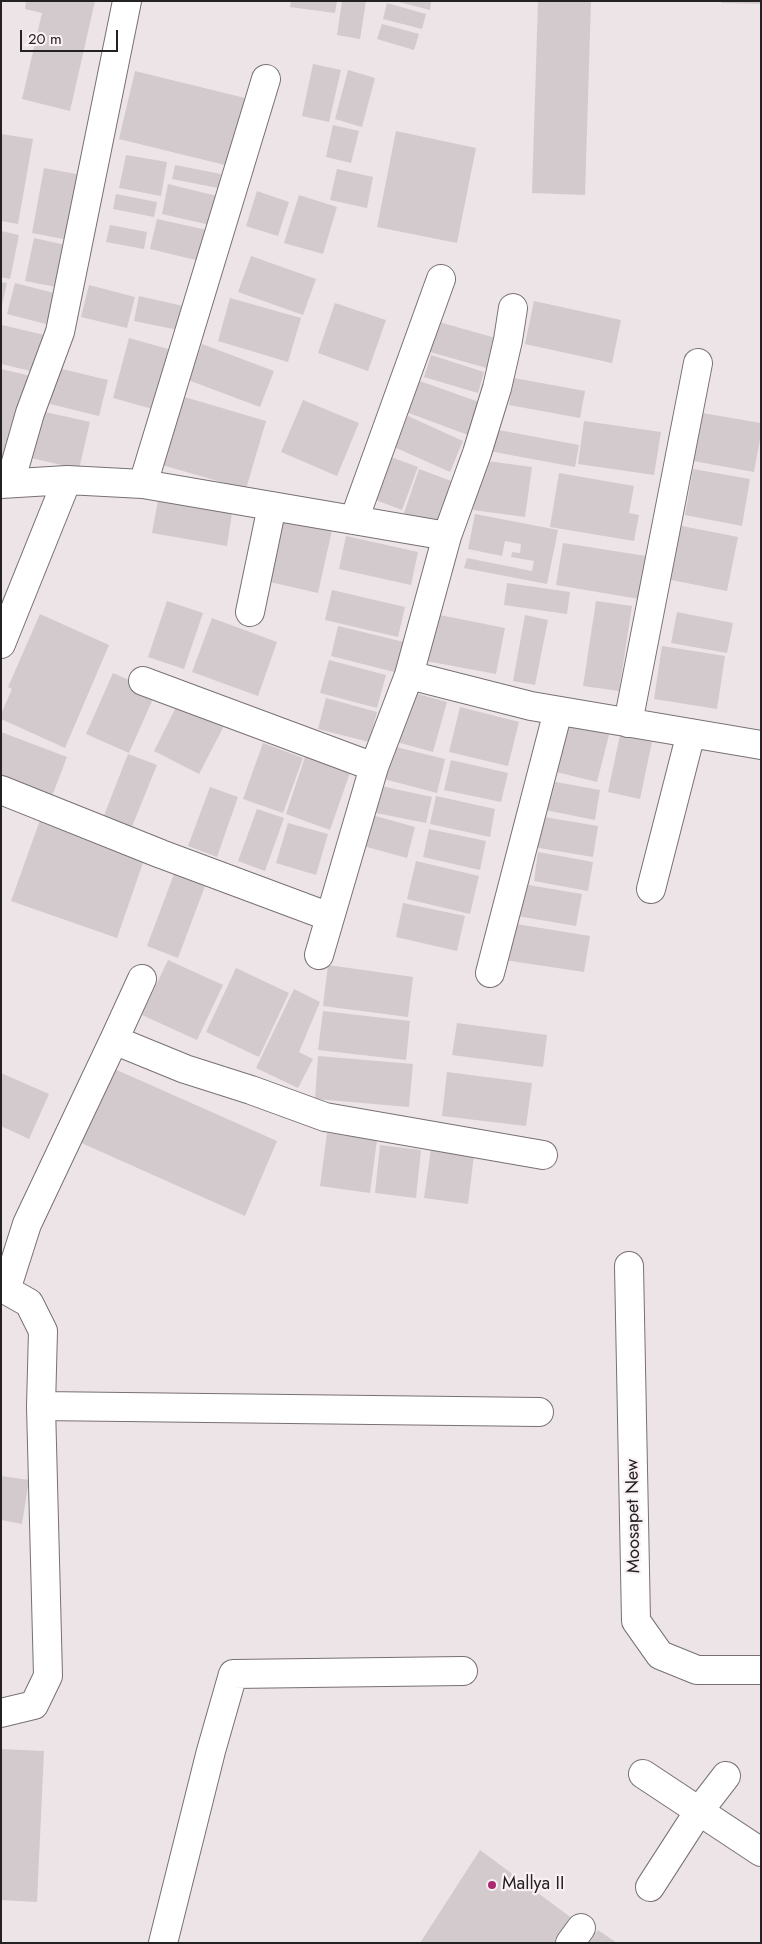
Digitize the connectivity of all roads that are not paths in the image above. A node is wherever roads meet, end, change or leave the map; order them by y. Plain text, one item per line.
1 (127, 1) edge
2 (266, 79) dead end
3 (441, 279) dead end
4 (513, 308) dead end
5 (698, 362) dead end
6 (68, 480) junction
7 (5, 483) edge
8 (143, 484) junction
9 (272, 506) junction
10 (354, 520) junction
11 (447, 536) junction
12 (250, 612) dead end
13 (1, 644) edge
14 (409, 675) junction
15 (143, 681) dead end
16 (558, 711) junction
17 (628, 723) junction
18 (691, 733) junction
19 (761, 744) edge
20 (374, 767) junction
21 (1, 790) edge
22 (651, 889) dead end
23 (330, 917) junction
24 (318, 955) dead end
25 (490, 974) dead end
26 (142, 979) dead end
27 (114, 1040) junction
28 (542, 1155) dead end
29 (630, 1266) dead end
30 (3, 1289) edge
31 (41, 1406) junction
32 (539, 1412) dead end
33 (761, 1670) edge
34 (463, 1671) dead end
35 (1, 1713) edge
36 (643, 1774) dead end
37 (726, 1776) dead end
38 (698, 1811) junction
39 (761, 1852) edge
40 (650, 1887) dead end
41 (163, 1943) edge

1 - 7 street
2 - 8 street
3 - 10 street
4 - 11 street
5 - 17 street
6 - 7 street
6 - 8 street
6 - 13 street
8 - 9 street
9 - 10 street
9 - 12 street
10 - 11 street
11 - 14 street
14 - 16 street
14 - 20 street
15 - 20 street
16 - 17 street
16 - 25 street
17 - 18 street
18 - 19 street
18 - 22 street
20 - 23 street
21 - 23 street
23 - 24 street
26 - 27 street
27 - 28 street
27 - 30 street
29 - 33 street, Moosapet New
30 - 31 street
31 - 32 street
31 - 35 street
34 - 41 street
36 - 38 street
37 - 38 street
38 - 39 street
38 - 40 street

